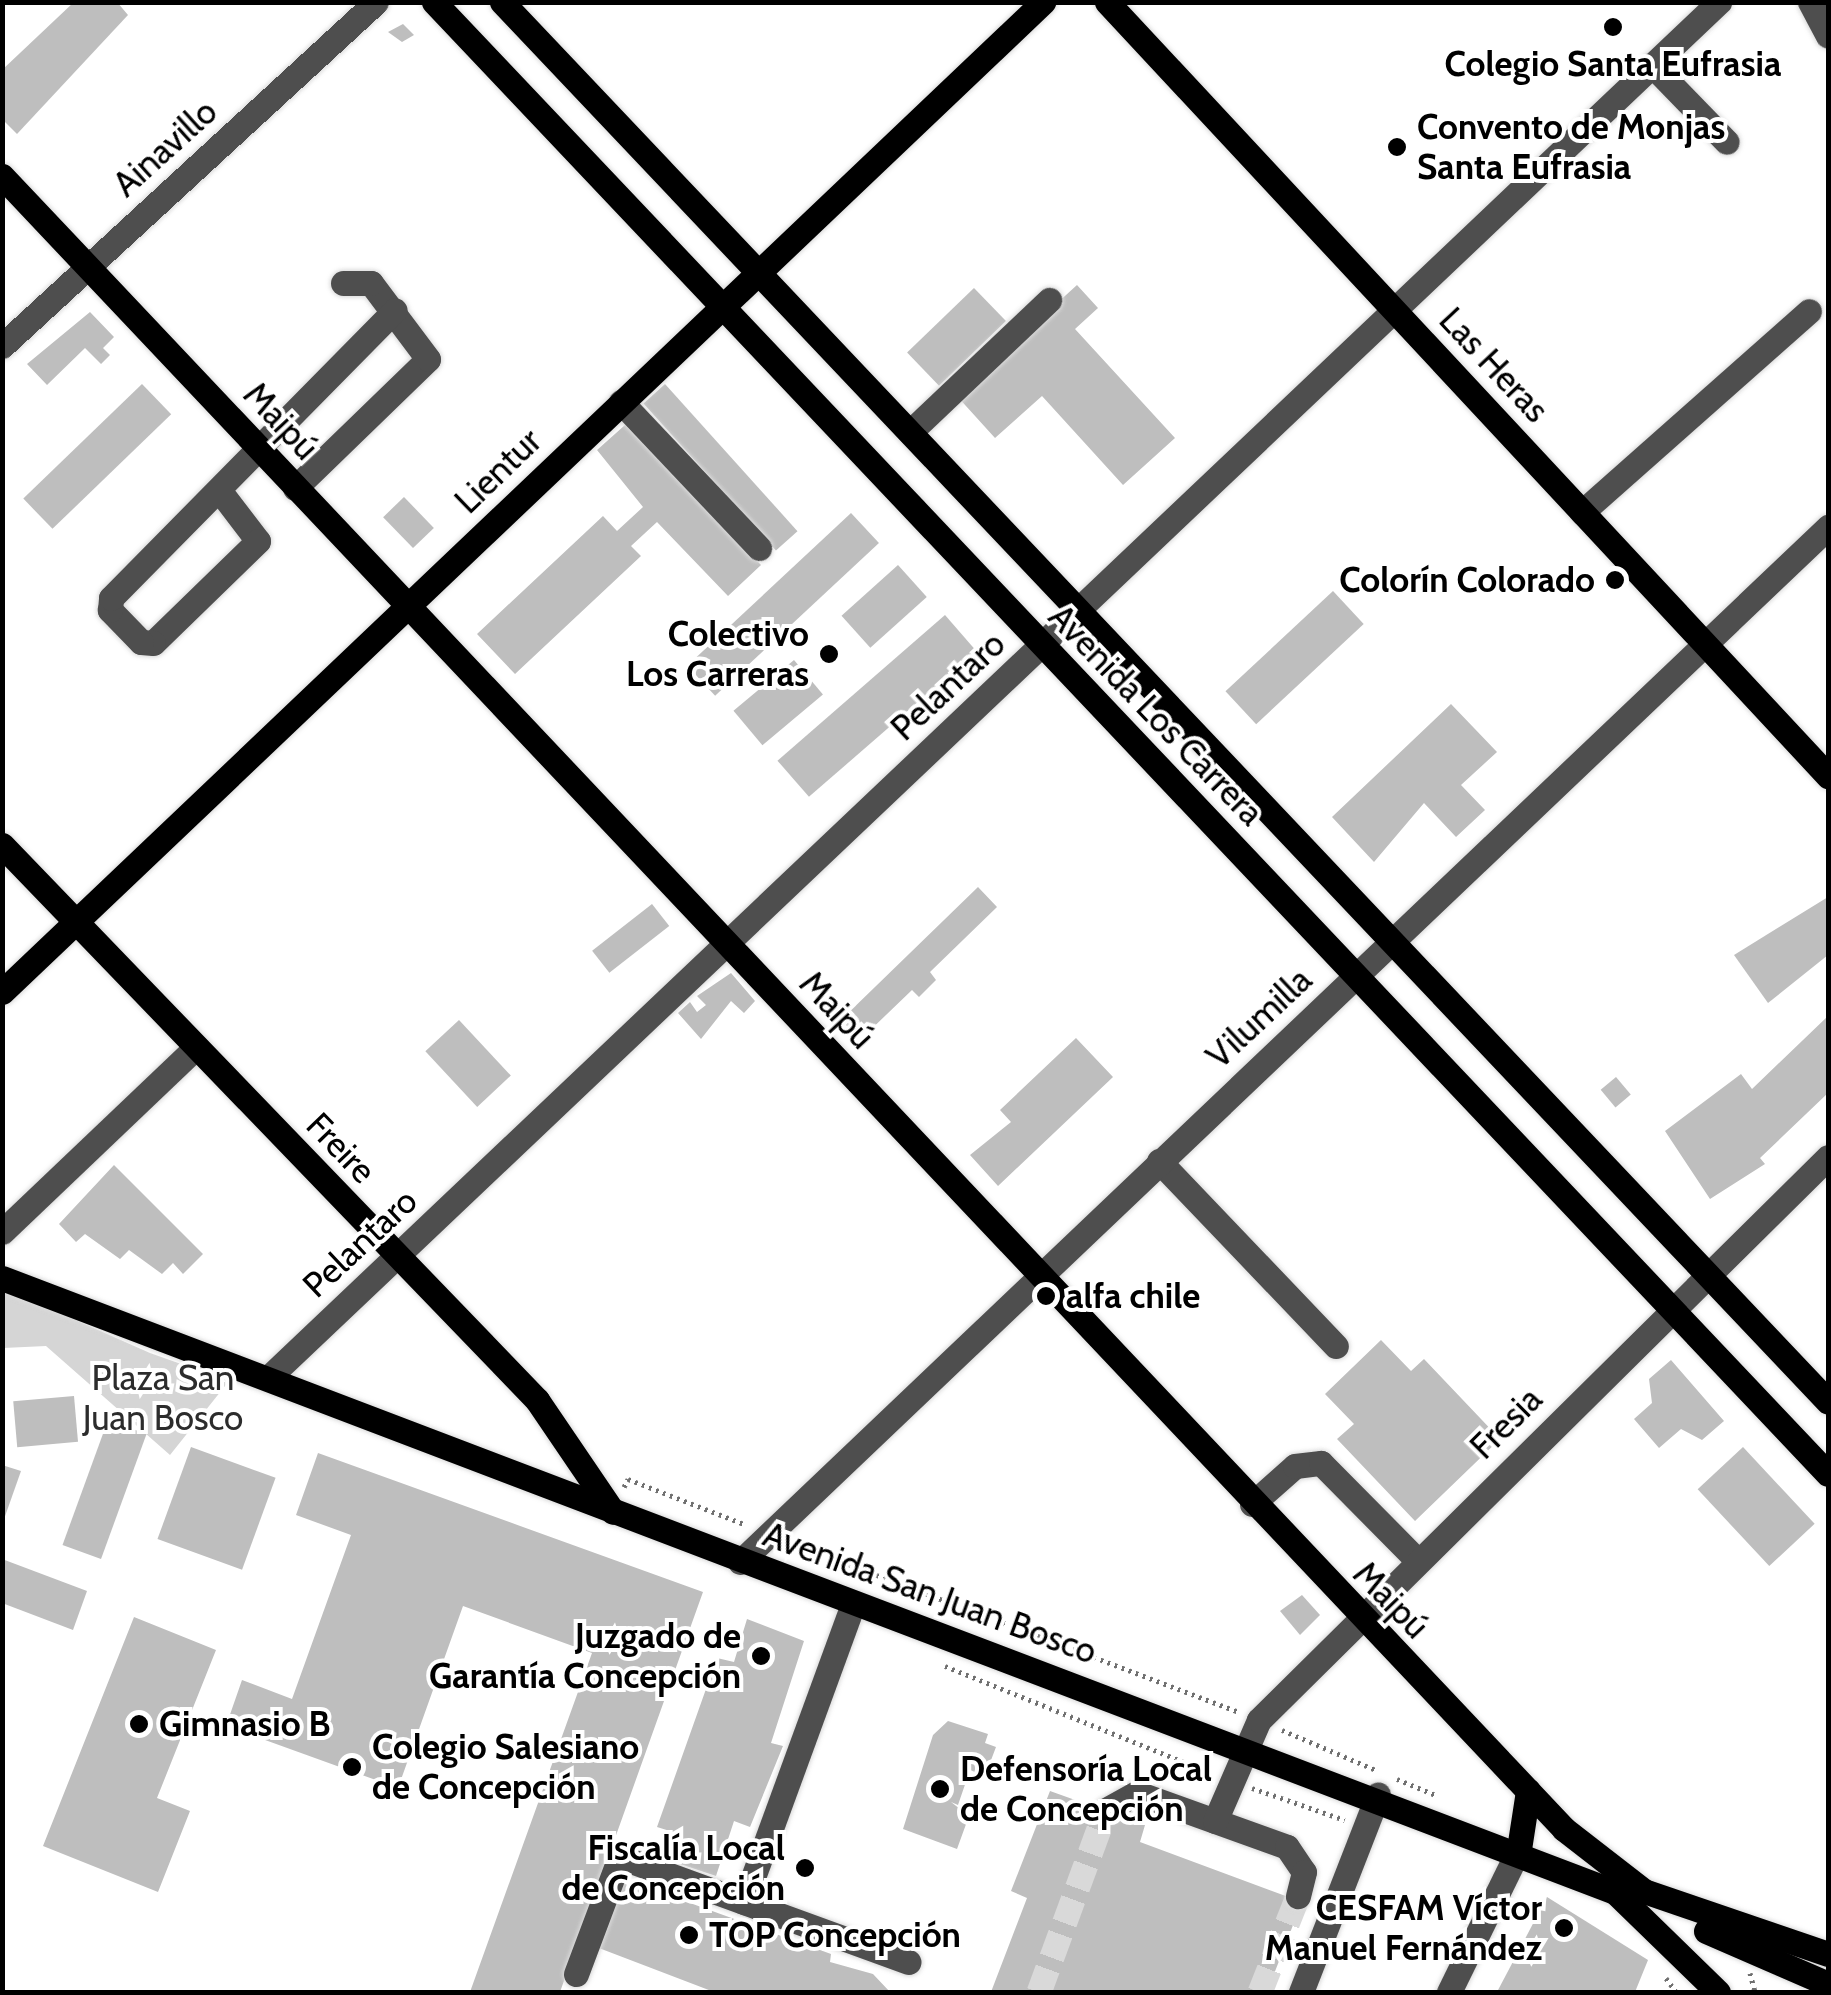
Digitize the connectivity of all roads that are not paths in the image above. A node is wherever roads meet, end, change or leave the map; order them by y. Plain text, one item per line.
1 (376, 2) edge
2 (434, 2) edge
3 (502, 2) edge
4 (1043, 2) edge
5 (1107, 2) edge
6 (1719, 2) edge
7 (1810, 2) edge
8 (1828, 36) edge
9 (1652, 65) junction
10 (1727, 142) dead end
11 (2, 176) edge
12 (88, 266) junction
13 (758, 272) junction
14 (343, 283) dead end
15 (1049, 300) dead end
16 (721, 306) junction
17 (1395, 308) junction
18 (394, 310) junction
19 (1809, 311) dead end
20 (2, 346) edge
21 (621, 402) junction
22 (910, 432) junction
23 (254, 444) junction
24 (295, 488) junction
25 (219, 490) junction
26 (1582, 512) junction
27 (1828, 527) edge
28 (759, 548) dead end
29 (406, 607) junction
30 (1078, 612) junction
31 (1041, 646) junction
32 (1705, 646) junction
33 (1828, 776) edge
34 (2, 845) edge
35 (76, 923) junction
36 (1390, 942) junction
37 (728, 943) junction
38 (1355, 976) junction
39 (2, 992) edge
40 (196, 1047) junction
41 (1828, 1158) edge
42 (1159, 1161) junction
43 (2, 1232) edge
44 (396, 1256) junction
45 (1038, 1276) junction
46 (1706, 1276) junction
47 (2, 1278) edge
48 (1672, 1308) junction
49 (1336, 1346) dead end
50 (268, 1378) junction
51 (1828, 1402) edge
52 (1828, 1474) edge
53 (1252, 1504) junction
54 (613, 1512) junction
55 (1417, 1560) junction
56 (740, 1562) junction
57 (853, 1604) junction
58 (1359, 1617) junction
59 (1242, 1746) junction
60 (1528, 1791) junction
61 (1378, 1796) junction
62 (1106, 1810) dead end
63 (1215, 1821) junction
64 (1519, 1849) junction
65 (1621, 1887) junction
66 (1298, 1896) tunnel mouth
67 (744, 1902) junction
68 (1828, 1954) edge
69 (908, 1962) dead end
70 (576, 1974) dead end
71 (1828, 1984) edge
72 (1302, 1992) edge
73 (1449, 1992) edge
74 (1718, 1992) edge

1 - 12 street, Ainavillo
2 - 16 main road, Avenida Los Carrera
3 - 13 main road, Avenida Los Carrera
4 - 13 main road, Lientur
5 - 17 main road, Las Heras
6 - 9 street, Pelantaro
7 - 8 street
9 - 10 street
9 - 17 street, Pelantaro
11 - 12 main road, Maipú
12 - 20 street, Ainavillo
12 - 23 main road, Maipú
13 - 16 main road, Lientur
13 - 22 main road, Avenida Los Carrera
14 - 18 street
15 - 22 street
16 - 21 main road, Lientur
16 - 31 main road, Avenida Los Carrera
17 - 26 main road, Las Heras
17 - 30 street, Pelantaro
18 - 23 street
18 - 24 street
19 - 26 street
21 - 28 street
21 - 29 main road, Lientur
22 - 30 main road, Avenida Los Carrera
23 - 24 main road, Maipú
23 - 25 street
24 - 29 main road, Maipú
25 - 25 street
26 - 32 main road, Las Heras
27 - 32 street, Vilumilla
29 - 35 main road, Lientur
29 - 37 main road, Maipú
30 - 31 street, Pelantaro
30 - 36 main road, Avenida Los Carrera
31 - 37 street, Pelantaro
31 - 38 main road, Avenida Los Carrera
32 - 33 main road, Las Heras
32 - 36 street, Vilumilla
34 - 35 main road, Freire
35 - 39 main road, Lientur
35 - 40 main road, Freire
36 - 38 street, Vilumilla
36 - 46 main road, Avenida Los Carrera
37 - 44 street, Pelantaro
37 - 45 main road, Maipú
38 - 42 street, Vilumilla
38 - 48 main road, Avenida Los Carrera
40 - 43 street
40 - 44 main road, Freire
41 - 46 street, Fresia
42 - 45 street, Vilumilla
42 - 49 street
44 - 50 street, Pelantaro
44 - 54 main road, Freire
45 - 53 main road, Maipú
45 - 56 street, Vilumilla
46 - 48 street, Fresia
46 - 51 main road, Avenida Los Carrera
47 - 50 main road, Avenida San Juan Bosco
48 - 52 main road, Avenida Los Carrera
48 - 55 street, Fresia
50 - 54 main road, Avenida San Juan Bosco
53 - 55 street
53 - 58 main road, Maipú
54 - 56 main road, Avenida San Juan Bosco
55 - 58 street, Fresia
56 - 57 main road, Avenida San Juan Bosco
57 - 59 main road, Avenida San Juan Bosco
57 - 67 street
58 - 59 street, Fresia
58 - 60 main road, Maipú
59 - 61 main road, Avenida San Juan Bosco
59 - 63 street, Fresia
60 - 64 main road
60 - 65 main road, Maipú
61 - 64 main road, Avenida San Juan Bosco
61 - 72 street
62 - 63 street
63 - 66 street
64 - 65 main road, Avenida San Juan Bosco
64 - 73 street
65 - 68 main road, Avenida San Juan Bosco
65 - 71 main road, Avenida San Juan Bosco
65 - 74 main road, Maipú
67 - 69 street
67 - 70 street

